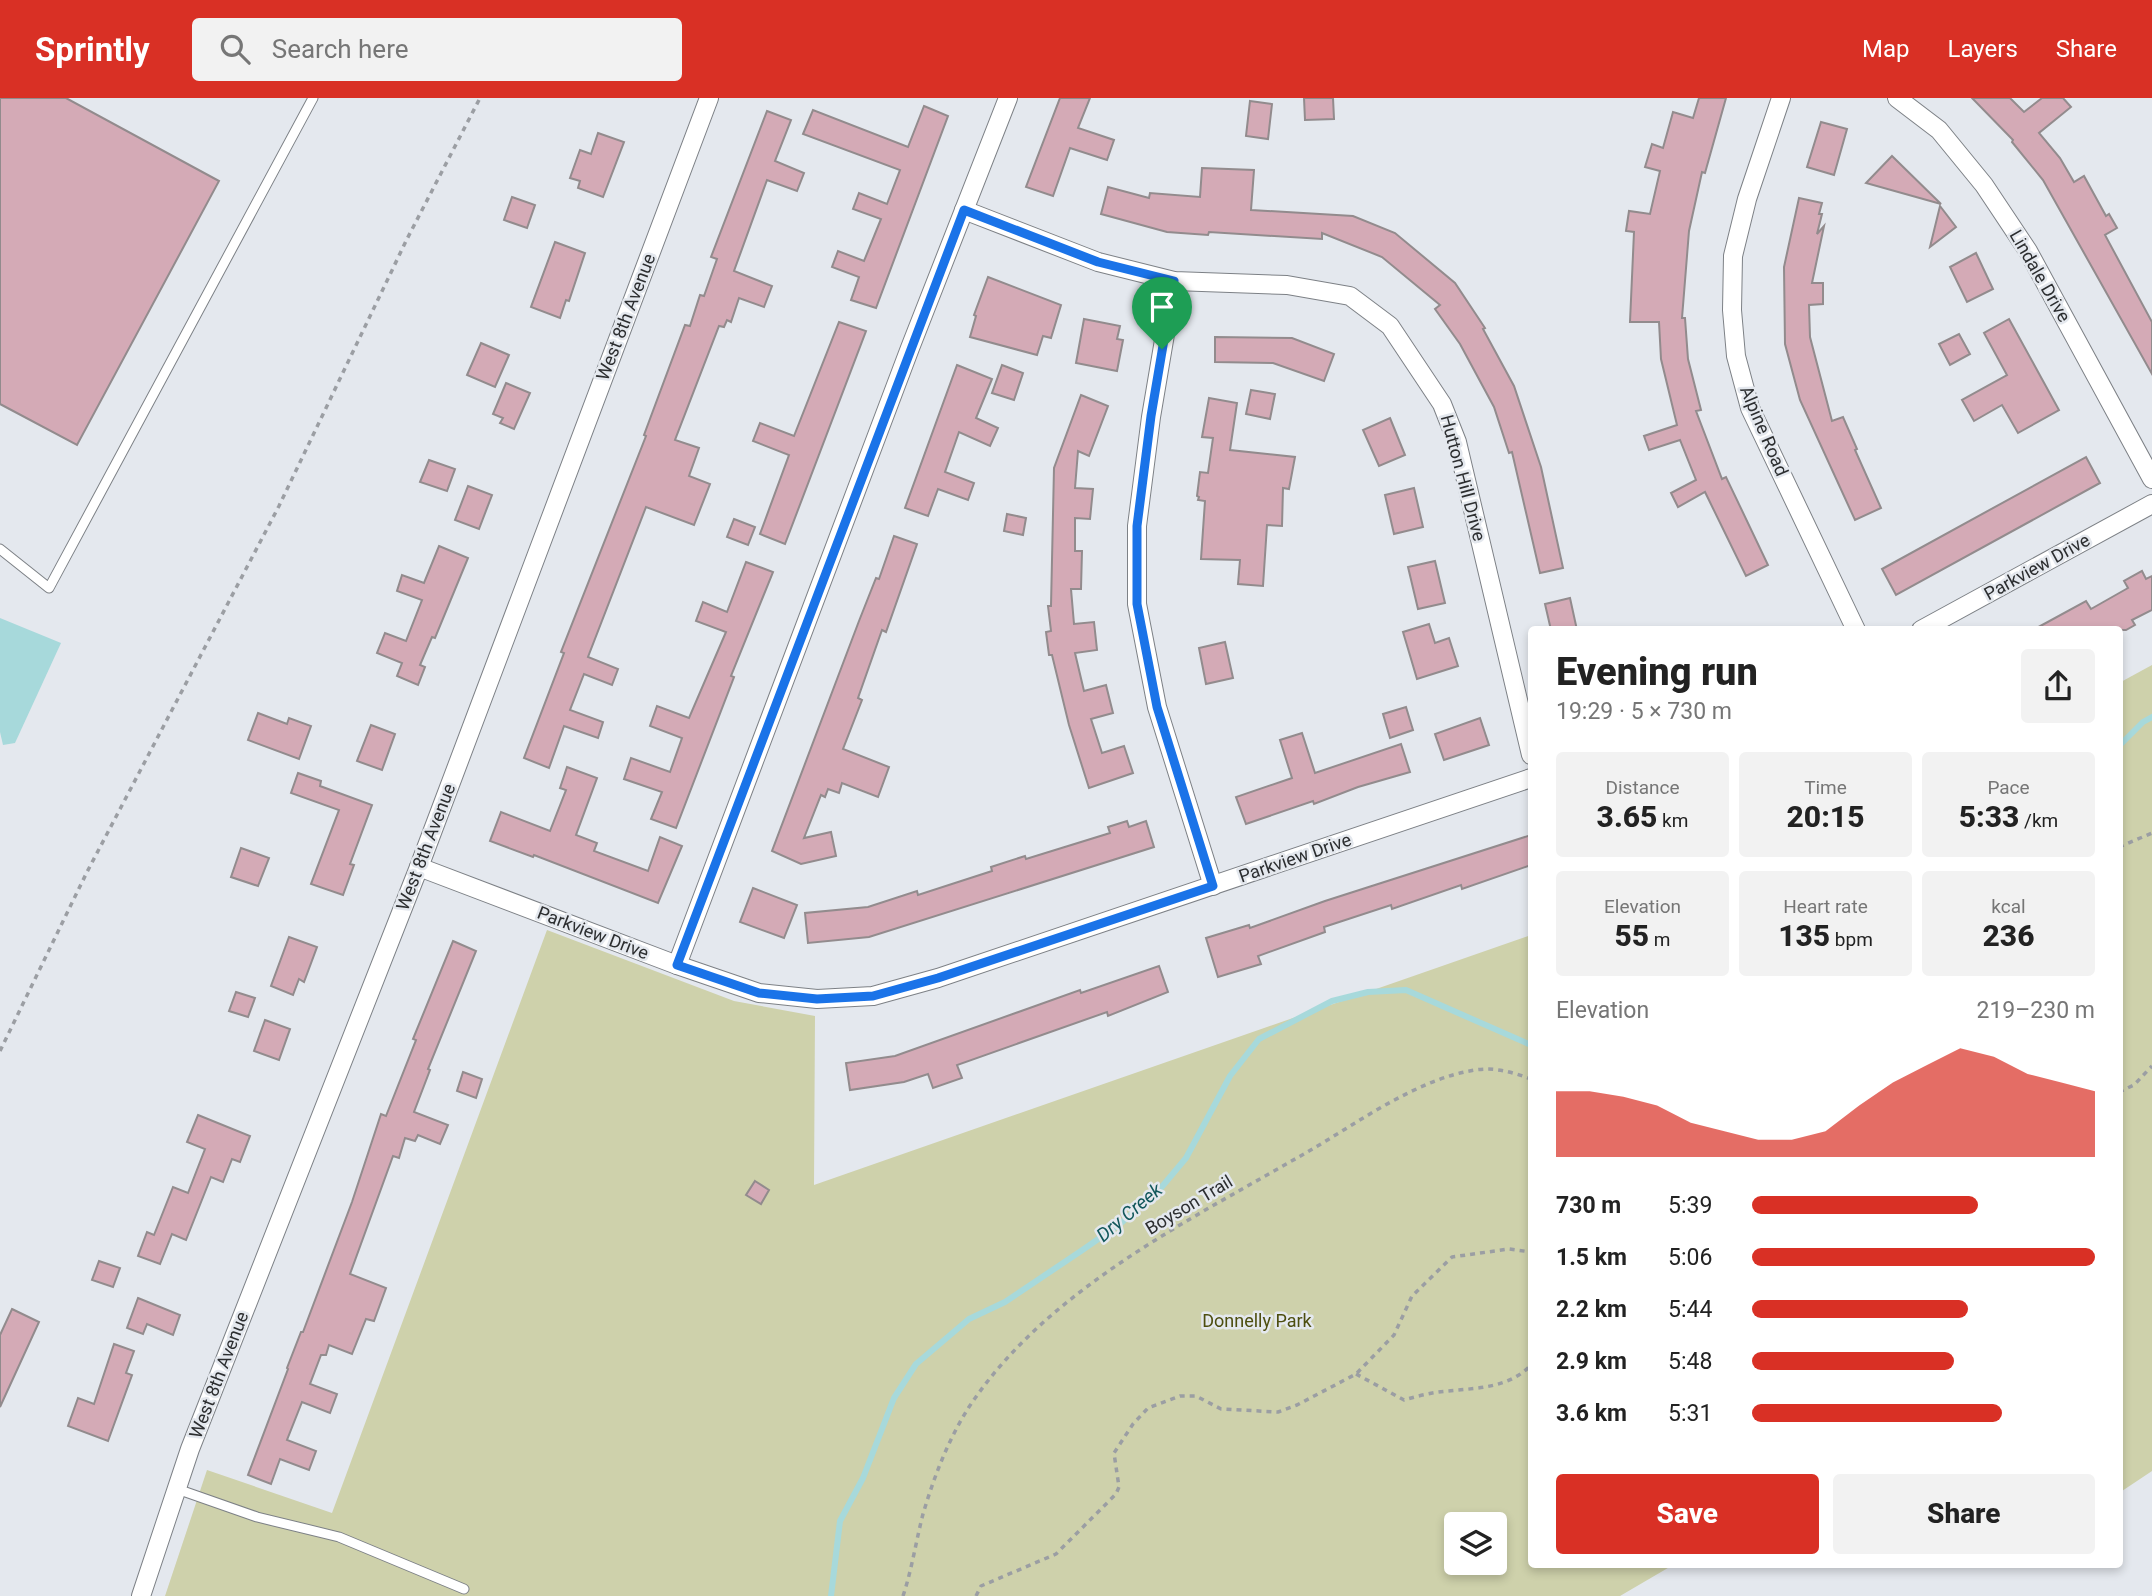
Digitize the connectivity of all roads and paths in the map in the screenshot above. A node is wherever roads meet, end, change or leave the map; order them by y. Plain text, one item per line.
1 (313, 98) edge
2 (480, 98) edge
3 (709, 98) edge
4 (1007, 98) edge
5 (1781, 98) edge
6 (1897, 98) edge
7 (964, 210) junction
8 (1174, 281) junction
9 (2152, 478) edge
10 (2152, 505) edge
11 (0, 550) edge
12 (1854, 626) edge
13 (1928, 626) edge
14 (1528, 742) edge
15 (1528, 779) edge
16 (2152, 832) edge
17 (2123, 845) edge
18 (419, 867) junction
19 (1213, 886) junction
20 (677, 965) junction
21 (0, 1051) edge
22 (2152, 1066) edge
23 (1528, 1078) edge
24 (2123, 1090) edge
25 (1528, 1252) edge
26 (1528, 1368) edge
27 (1356, 1374) junction
28 (177, 1489) junction
29 (464, 1589) dead end
30 (141, 1596) edge
31 (903, 1596) edge
32 (976, 1596) edge

1 - 11 lane
2 - 21 path
3 - 18 street, West 8th Avenue
4 - 7 street
5 - 12 street, Alpine Road
6 - 9 street, Lindale Drive
7 - 8 street, Hutton Hill Drive
7 - 20 street
8 - 14 street, Hutton Hill Drive
8 - 19 street
10 - 13 street, Parkview Drive
15 - 19 street, Parkview Drive
16 - 17 path
18 - 20 street, Parkview Drive
18 - 28 street, West 8th Avenue
19 - 20 street, Parkview Drive
22 - 24 path
23 - 31 path, Boyson Trail
25 - 27 path
26 - 27 path
27 - 32 path
28 - 29 lane
28 - 30 street, West 8th Avenue

